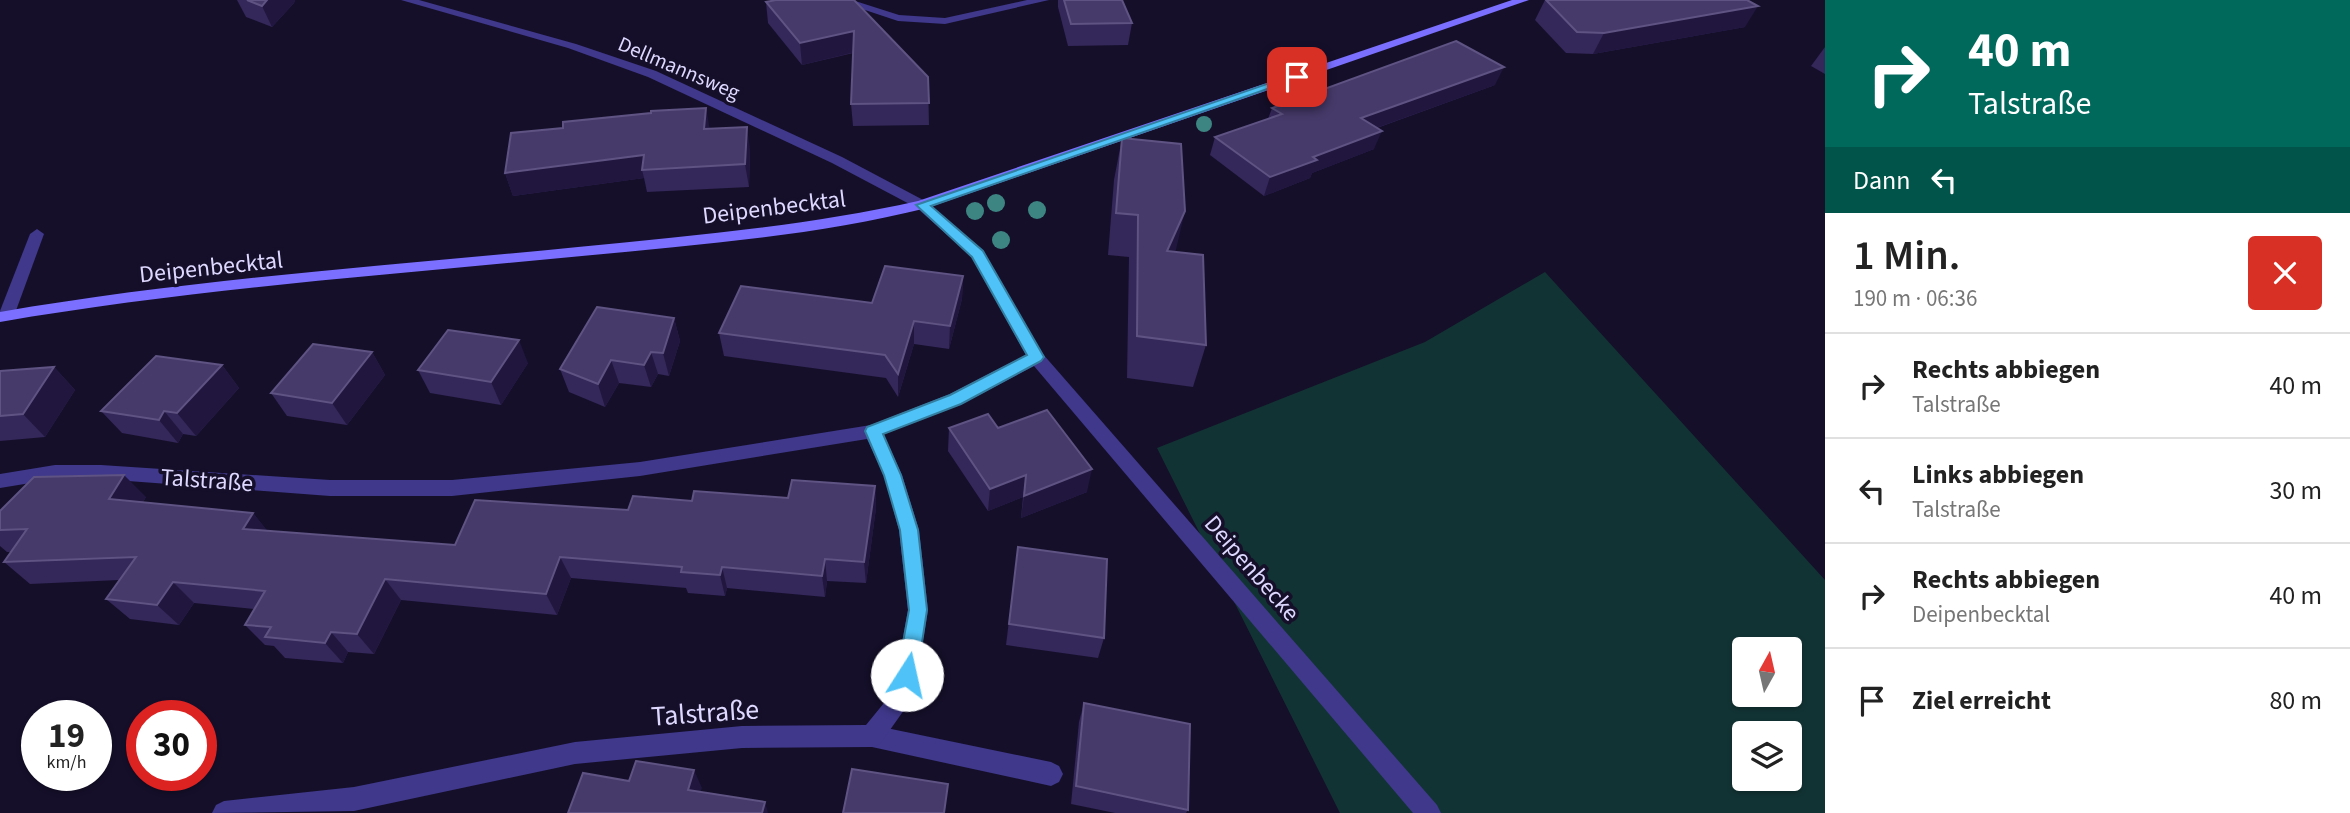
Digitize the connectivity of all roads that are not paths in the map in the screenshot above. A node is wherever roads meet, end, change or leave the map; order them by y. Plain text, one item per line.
1 (407, 0) edge
2 (841, 0) edge
3 (1043, 0) edge
4 (1523, 0) edge
5 (922, 205) junction
6 (37, 234) dead end
7 (3, 317) edge
8 (1036, 357) junction
9 (873, 431) junction
10 (0, 481) edge
11 (872, 736) junction
12 (1051, 774) dead end
13 (224, 813) edge
14 (1429, 813) edge

1 - 5 street, Dellmannsweg
2 - 3 street
4 - 5 main road, Deipenbecktal
5 - 7 main road, Deipenbecktal
5 - 8 street
6 - 7 street
8 - 9 street, Talstraße
8 - 14 street, Deipenbecke
9 - 10 street, Talstraße
9 - 11 street
11 - 12 street, Talstraße
11 - 13 street, Talstraße

